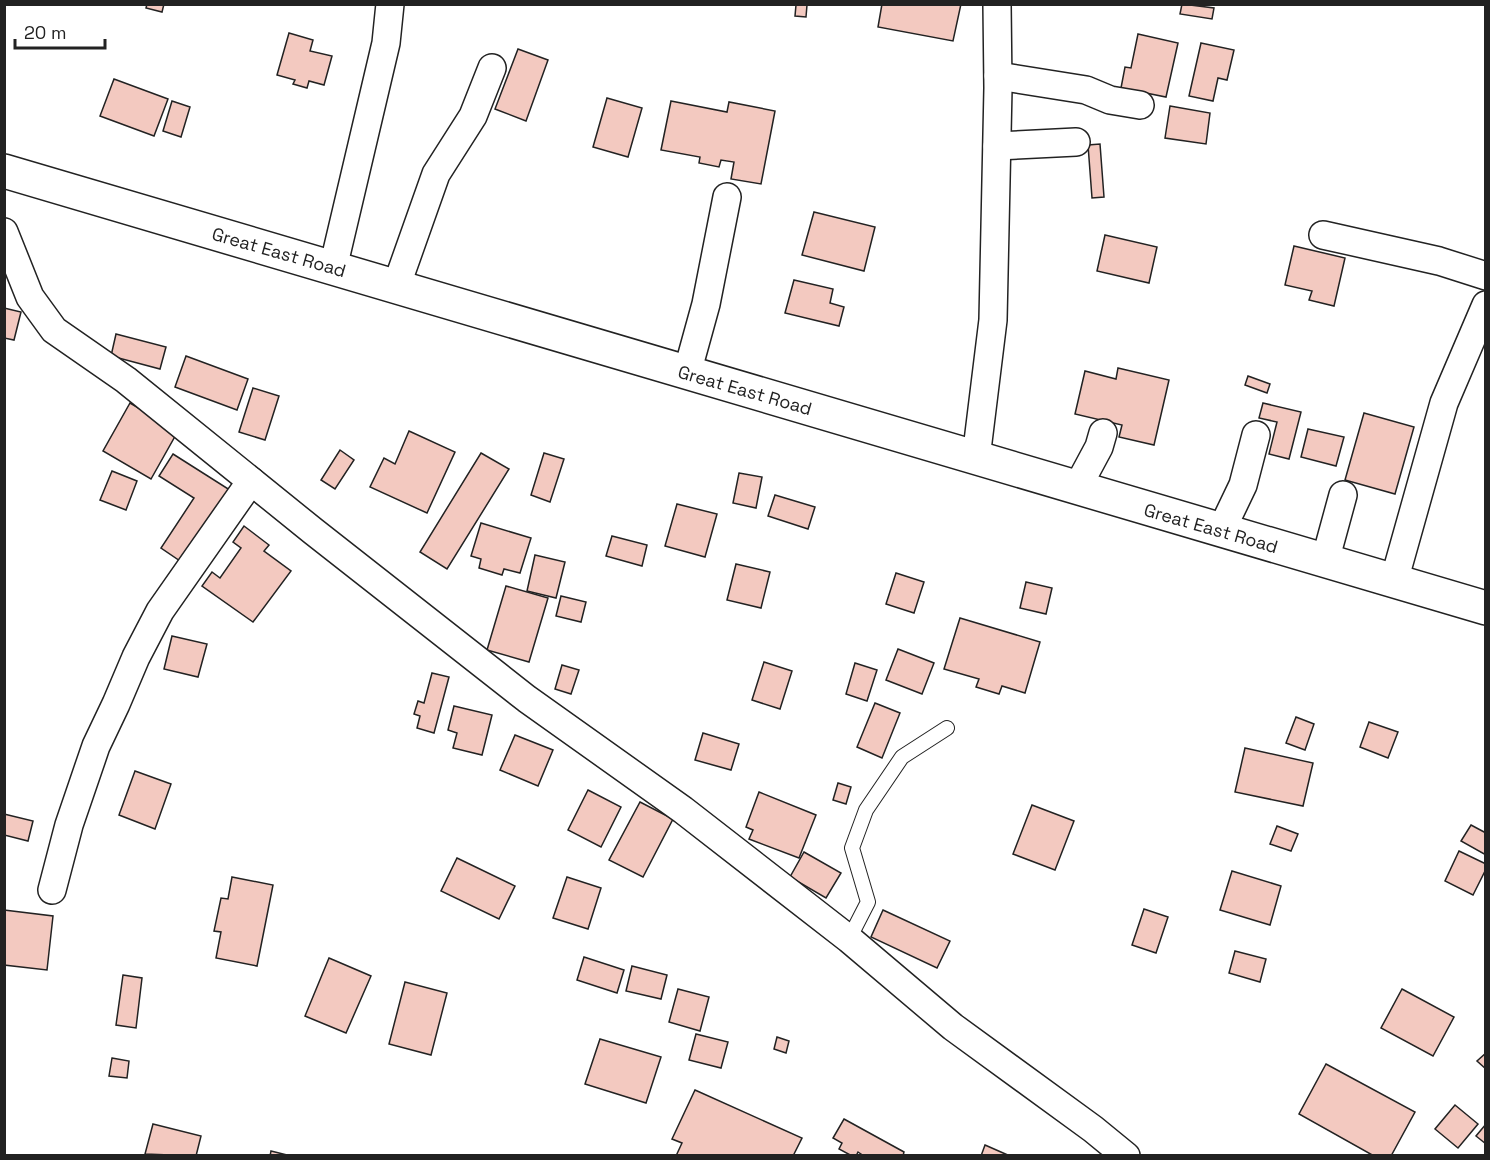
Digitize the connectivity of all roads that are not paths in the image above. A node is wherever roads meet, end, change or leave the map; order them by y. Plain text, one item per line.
1 (390, 4) edge
2 (997, 4) edge
3 (492, 68) dead end
4 (998, 76) junction
5 (1140, 105) dead end
6 (1076, 142) dead end
7 (997, 146) junction
8 (4, 171) edge
9 (727, 197) dead end
10 (4, 232) edge
11 (1323, 235) dead end
12 (333, 268) junction
13 (1485, 276) edge
14 (396, 287) junction
15 (1485, 305) edge
16 (687, 373) junction
17 (1103, 433) dead end
18 (1256, 435) dead end
19 (976, 458) junction
20 (251, 481) junction
21 (1077, 488) junction
22 (1343, 495) dead end
23 (1221, 531) junction
24 (1325, 561) junction
25 (1394, 581) junction
26 (1485, 608) edge
27 (947, 728) dead end
28 (52, 890) dead end
29 (849, 939) junction
30 (1126, 1155) edge

1 - 12 street
2 - 4 street
3 - 14 street
4 - 5 street
4 - 7 street
6 - 7 street
7 - 19 street
8 - 12 highway, Great East Road
9 - 16 street
10 - 20 street
11 - 13 street
12 - 14 highway, Great East Road
14 - 16 highway, Great East Road
15 - 25 street
16 - 19 highway, Great East Road
17 - 21 street
18 - 23 street
19 - 21 highway, Great East Road
20 - 28 street
20 - 29 street
21 - 23 highway, Great East Road
22 - 24 street
23 - 24 highway, Great East Road
24 - 25 highway, Great East Road
25 - 26 highway, Great East Road
27 - 29 lane
29 - 30 street

